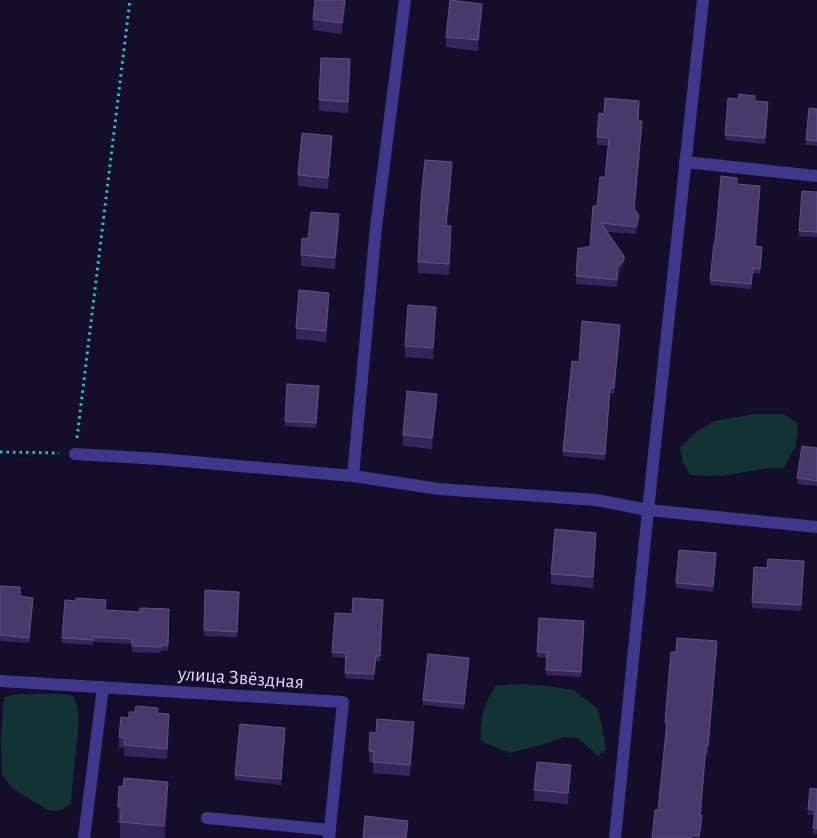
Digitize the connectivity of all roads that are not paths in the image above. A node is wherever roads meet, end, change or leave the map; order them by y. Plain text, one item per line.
1 (405, 0) edge
2 (703, 0) edge
3 (685, 162) junction
4 (817, 176) edge
5 (75, 454) road end
6 (354, 476) junction
7 (648, 510) junction
8 (817, 527) edge
9 (0, 681) edge
10 (102, 687) junction
11 (207, 818) dead end
12 (329, 834) edge
13 (84, 838) edge
14 (615, 838) edge

1 - 6 lane
2 - 3 lane
3 - 4 lane
3 - 7 lane
5 - 6 lane
6 - 7 lane
7 - 8 lane
7 - 14 lane
9 - 10 lane, улица Звёздная
10 - 12 lane, улица Звёздная
10 - 13 lane
11 - 12 lane

